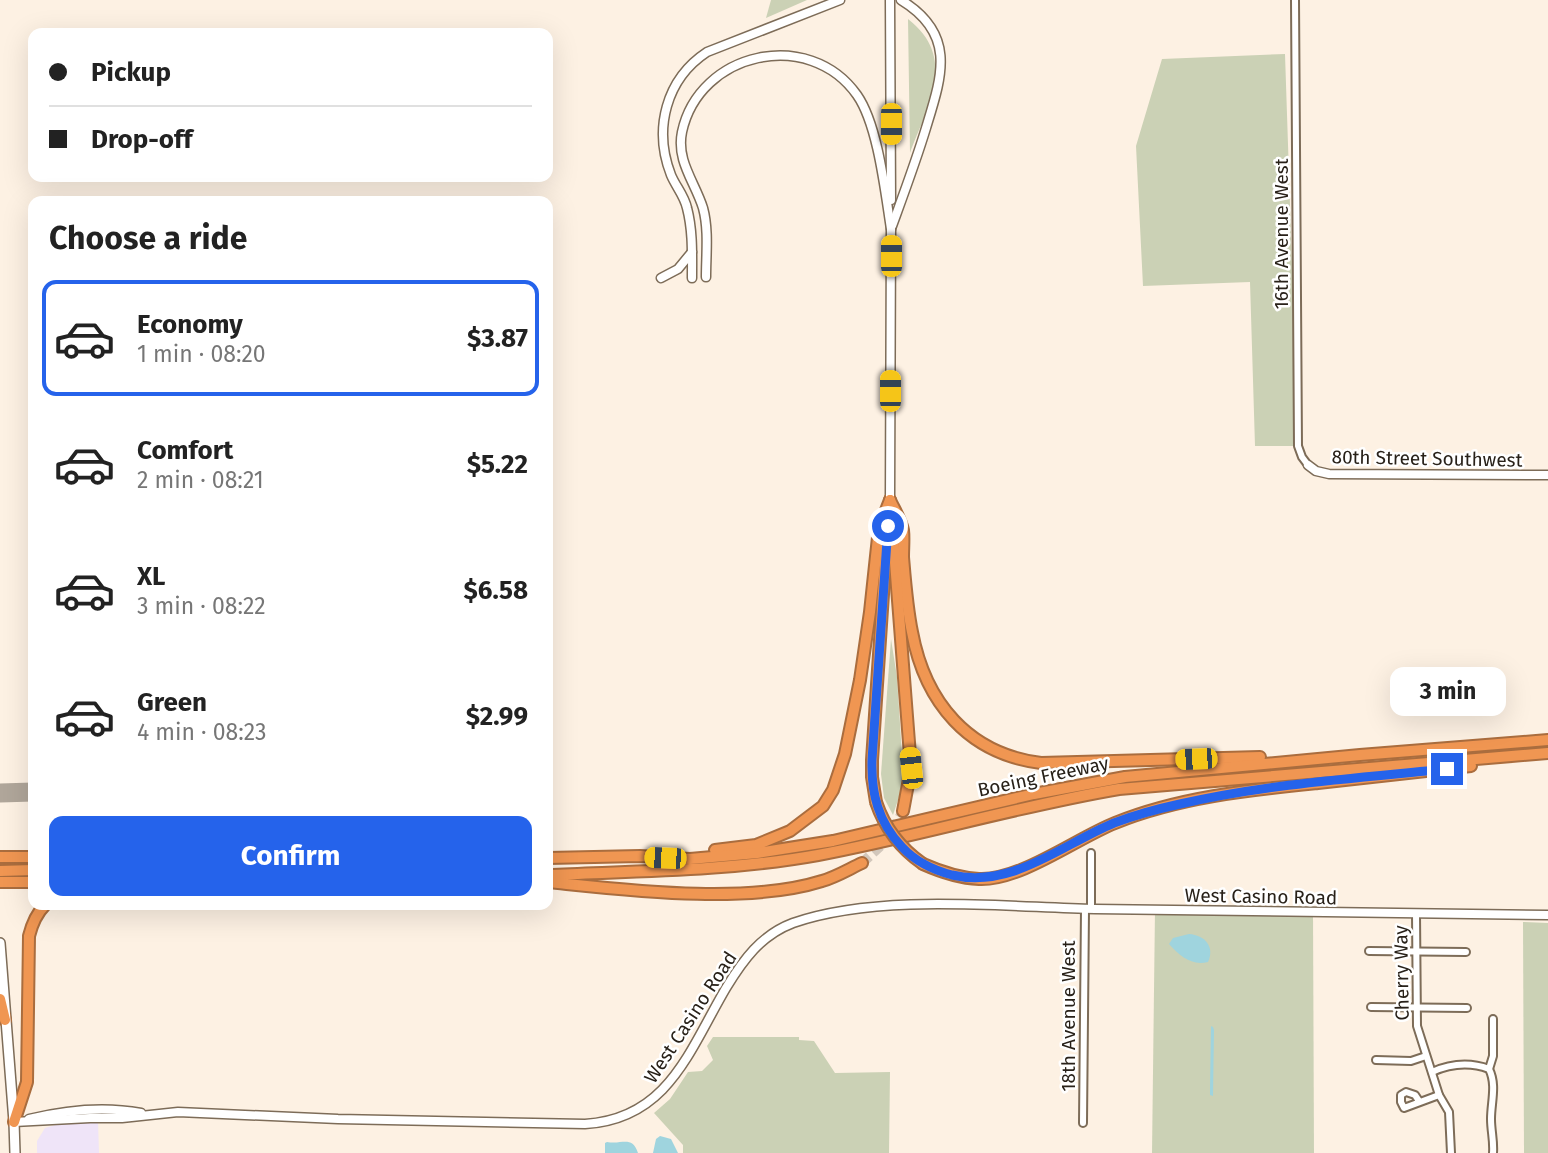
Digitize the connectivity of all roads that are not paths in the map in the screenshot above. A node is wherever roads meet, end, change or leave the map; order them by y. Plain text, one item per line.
1 (840, 0) edge
2 (890, 0) edge
3 (901, 0) edge
4 (1295, 0) edge
5 (891, 229) junction
6 (692, 252) junction
7 (661, 278) dead end
8 (692, 278) dead end
9 (706, 278) dead end
10 (1308, 465) joint
11 (1548, 475) edge
12 (890, 500) junction
13 (1548, 740) edge
14 (1360, 755) junction
15 (1548, 756) edge
16 (903, 811) tunnel mouth
17 (1091, 853) dead end
18 (640, 856) junction
19 (0, 857) edge
20 (28, 857) edge
21 (553, 858) edge
22 (862, 863) tunnel mouth
23 (0, 871) edge
24 (553, 875) edge
25 (25, 878) edge
26 (0, 882) edge
27 (553, 882) edge
28 (1088, 909) junction
29 (40, 910) edge
30 (1416, 914) junction
31 (1548, 915) edge
32 (0, 943) edge
33 (1369, 951) dead end
34 (1416, 952) junction
35 (1466, 952) dead end
36 (0, 999) edge
37 (1371, 1007) dead end
38 (1417, 1007) junction
39 (1467, 1008) dead end
40 (1493, 1019) dead end
41 (5, 1020) junction
42 (1426, 1056) junction
43 (1376, 1060) dead end
44 (1489, 1069) junction
45 (1432, 1072) junction
46 (1439, 1095) junction
47 (1419, 1101) dead end
48 (14, 1122) junction
49 (1083, 1123) dead end
50 (15, 1153) edge
51 (1451, 1153) edge
52 (1493, 1153) edge

1 - 6 street
2 - 5 street
3 - 5 street
4 - 10 street, 16th Avenue West
5 - 9 street
5 - 12 street
6 - 7 street
6 - 8 street
10 - 11 street, 80th Street Southwest
12 - 14 highway
12 - 15 highway, bridge
12 - 16 highway
12 - 18 highway
13 - 14 highway, Boeing Freeway
14 - 18 highway, Boeing Freeway
15 - 24 highway, Boeing Freeway
17 - 28 street, 18th Avenue West
18 - 21 highway, Boeing Freeway
19 - 20 highway
22 - 27 highway
23 - 25 highway
25 - 26 highway
28 - 30 street, West Casino Road
28 - 48 street, West Casino Road
28 - 49 street, 18th Avenue West
29 - 48 highway
30 - 31 street, West Casino Road
30 - 34 street, Cherry Way
32 - 41 main road
33 - 34 street
34 - 35 street
34 - 38 street, Cherry Way
36 - 41 highway
37 - 38 street
38 - 39 street
38 - 42 street, Cherry Way
40 - 44 street
41 - 48 main road
42 - 43 street
42 - 45 street, Cherry Way
44 - 45 street
44 - 52 street
45 - 46 street, Cherry Way
46 - 47 street
46 - 51 street, Cherry Way
48 - 50 main road

